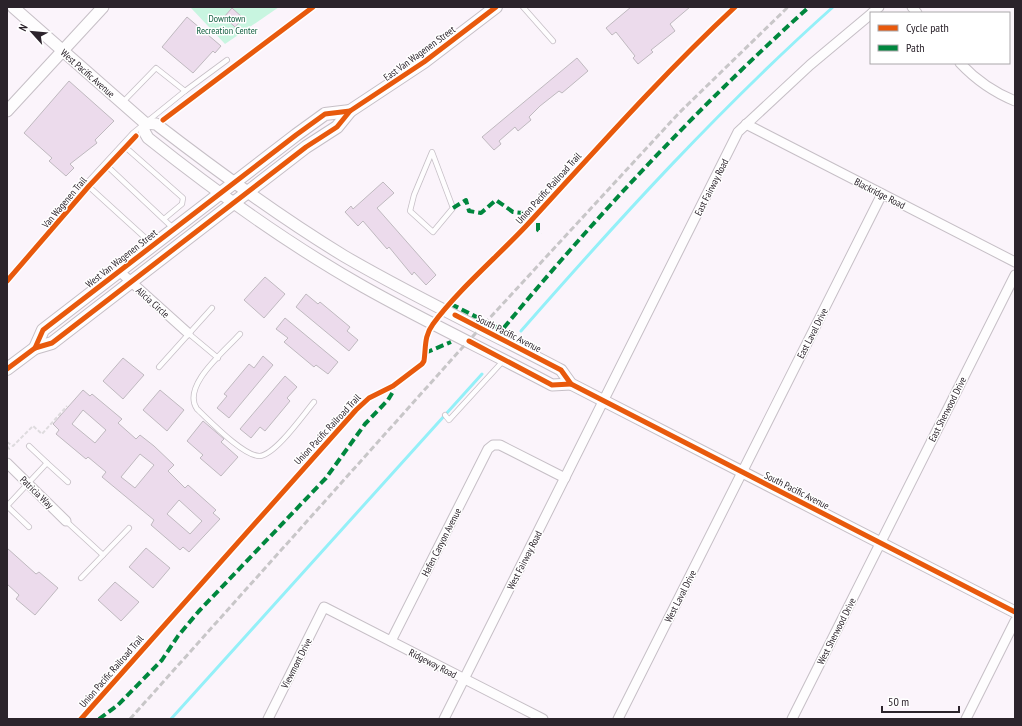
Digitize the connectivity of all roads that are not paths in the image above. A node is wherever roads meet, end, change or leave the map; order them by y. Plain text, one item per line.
1 (13, 7) edge
2 (103, 7) edge
3 (496, 7) edge
4 (523, 7) edge
5 (870, 14) edge
6 (553, 41) dead end
7 (62, 51) junction
8 (227, 60) dead end
9 (961, 64) edge
10 (185, 91) junction
11 (1015, 101) edge
12 (122, 103) junction
13 (7, 111) edge
14 (350, 111) junction
15 (144, 123) junction
16 (746, 124) junction
17 (123, 145) junction
18 (105, 164) junction
19 (226, 189) junction
20 (882, 194) junction
21 (240, 198) junction
22 (453, 208) joint
23 (164, 219) junction
24 (174, 229) junction
25 (153, 245) junction
26 (1015, 262) edge
27 (119, 271) junction
28 (1015, 275) edge
29 (131, 282) junction
30 (212, 308) dead end
31 (188, 333) junction
32 (240, 334) dead end
33 (35, 348) junction
34 (218, 358) junction
35 (504, 360) junction
36 (159, 367) dead end
37 (7, 369) edge
38 (571, 384) junction
39 (603, 401) junction
40 (314, 402) dead end
41 (445, 415) dead end
42 (28, 446) dead end
43 (7, 463) edge
44 (47, 464) junction
45 (742, 472) junction
46 (565, 478) junction
47 (68, 482) dead end
48 (28, 484) junction
49 (7, 506) edge
50 (66, 521) joint
51 (29, 527) dead end
52 (129, 528) dead end
53 (880, 543) junction
54 (103, 555) junction
55 (81, 578) dead end
56 (324, 607) joint
57 (1015, 612) edge
58 (1015, 621) edge
59 (391, 641) junction
60 (464, 679) junction
61 (268, 719) edge
62 (444, 719) edge
63 (543, 719) edge
64 (618, 719) edge
65 (792, 719) edge
66 (966, 719) edge

1 - 7 street, West Pacific Avenue
2 - 7 street
3 - 14 main road, East Van Wagenen Street
4 - 6 lane
5 - 16 street, East Fairway Road
7 - 12 street, West Pacific Avenue
7 - 13 street
8 - 10 lane
9 - 11 street
10 - 12 lane
10 - 15 lane
12 - 15 street, West Pacific Avenue
14 - 19 main road, East Van Wagenen Street
14 - 21 main road, East Van Wagenen Street
15 - 17 lane
15 - 19 street, West Pacific Avenue
15 - 19 street, West Pacific Avenue
16 - 20 street, Blackridge Road
16 - 39 street, East Fairway Road
17 - 18 lane
17 - 23 lane
18 - 23 lane
18 - 25 lane
19 - 21 street, South Pacific Avenue
19 - 21 street, South Pacific Avenue
19 - 24 main road, West Van Wagenen Street
20 - 26 street, Blackridge Road
20 - 45 street, East Laval Drive
21 - 29 main road, West Van Wagenen Street
21 - 35 street, South Pacific Avenue
21 - 38 street, South Pacific Avenue
22 - 22 lane
23 - 24 lane
24 - 25 main road, West Van Wagenen Street
25 - 27 main road, West Van Wagenen Street
27 - 29 street, Alicia Circle
27 - 33 main road, West Van Wagenen Street
28 - 53 street, East Sherwood Drive
29 - 31 street, Alicia Circle
29 - 33 main road, West Van Wagenen Street
30 - 31 lane
31 - 34 lane
31 - 36 lane
32 - 34 lane
33 - 37 main road, West Van Wagenen Street
34 - 40 lane
35 - 38 street, South Pacific Avenue
35 - 41 lane
38 - 39 street, South Pacific Avenue
39 - 45 street, South Pacific Avenue
39 - 46 street, West Fairway Road
42 - 44 lane
43 - 48 street, Patricia Way
44 - 47 lane
44 - 48 lane
45 - 53 street, South Pacific Avenue
45 - 64 street, West Laval Drive
46 - 59 street, Hafen Canyon Avenue
46 - 60 street, West Fairway Road
48 - 49 lane
48 - 50 street, Patricia Way
49 - 51 lane
50 - 54 lane
52 - 54 lane
53 - 57 street, South Pacific Avenue
53 - 65 street, West Sherwood Drive
54 - 55 lane
56 - 59 street, Ridgeway Road
56 - 61 street, Viewmont Drive
58 - 66 street
59 - 60 street, Ridgeway Road
60 - 62 street, West Fairway Road
60 - 63 street, Ridgeway Road

